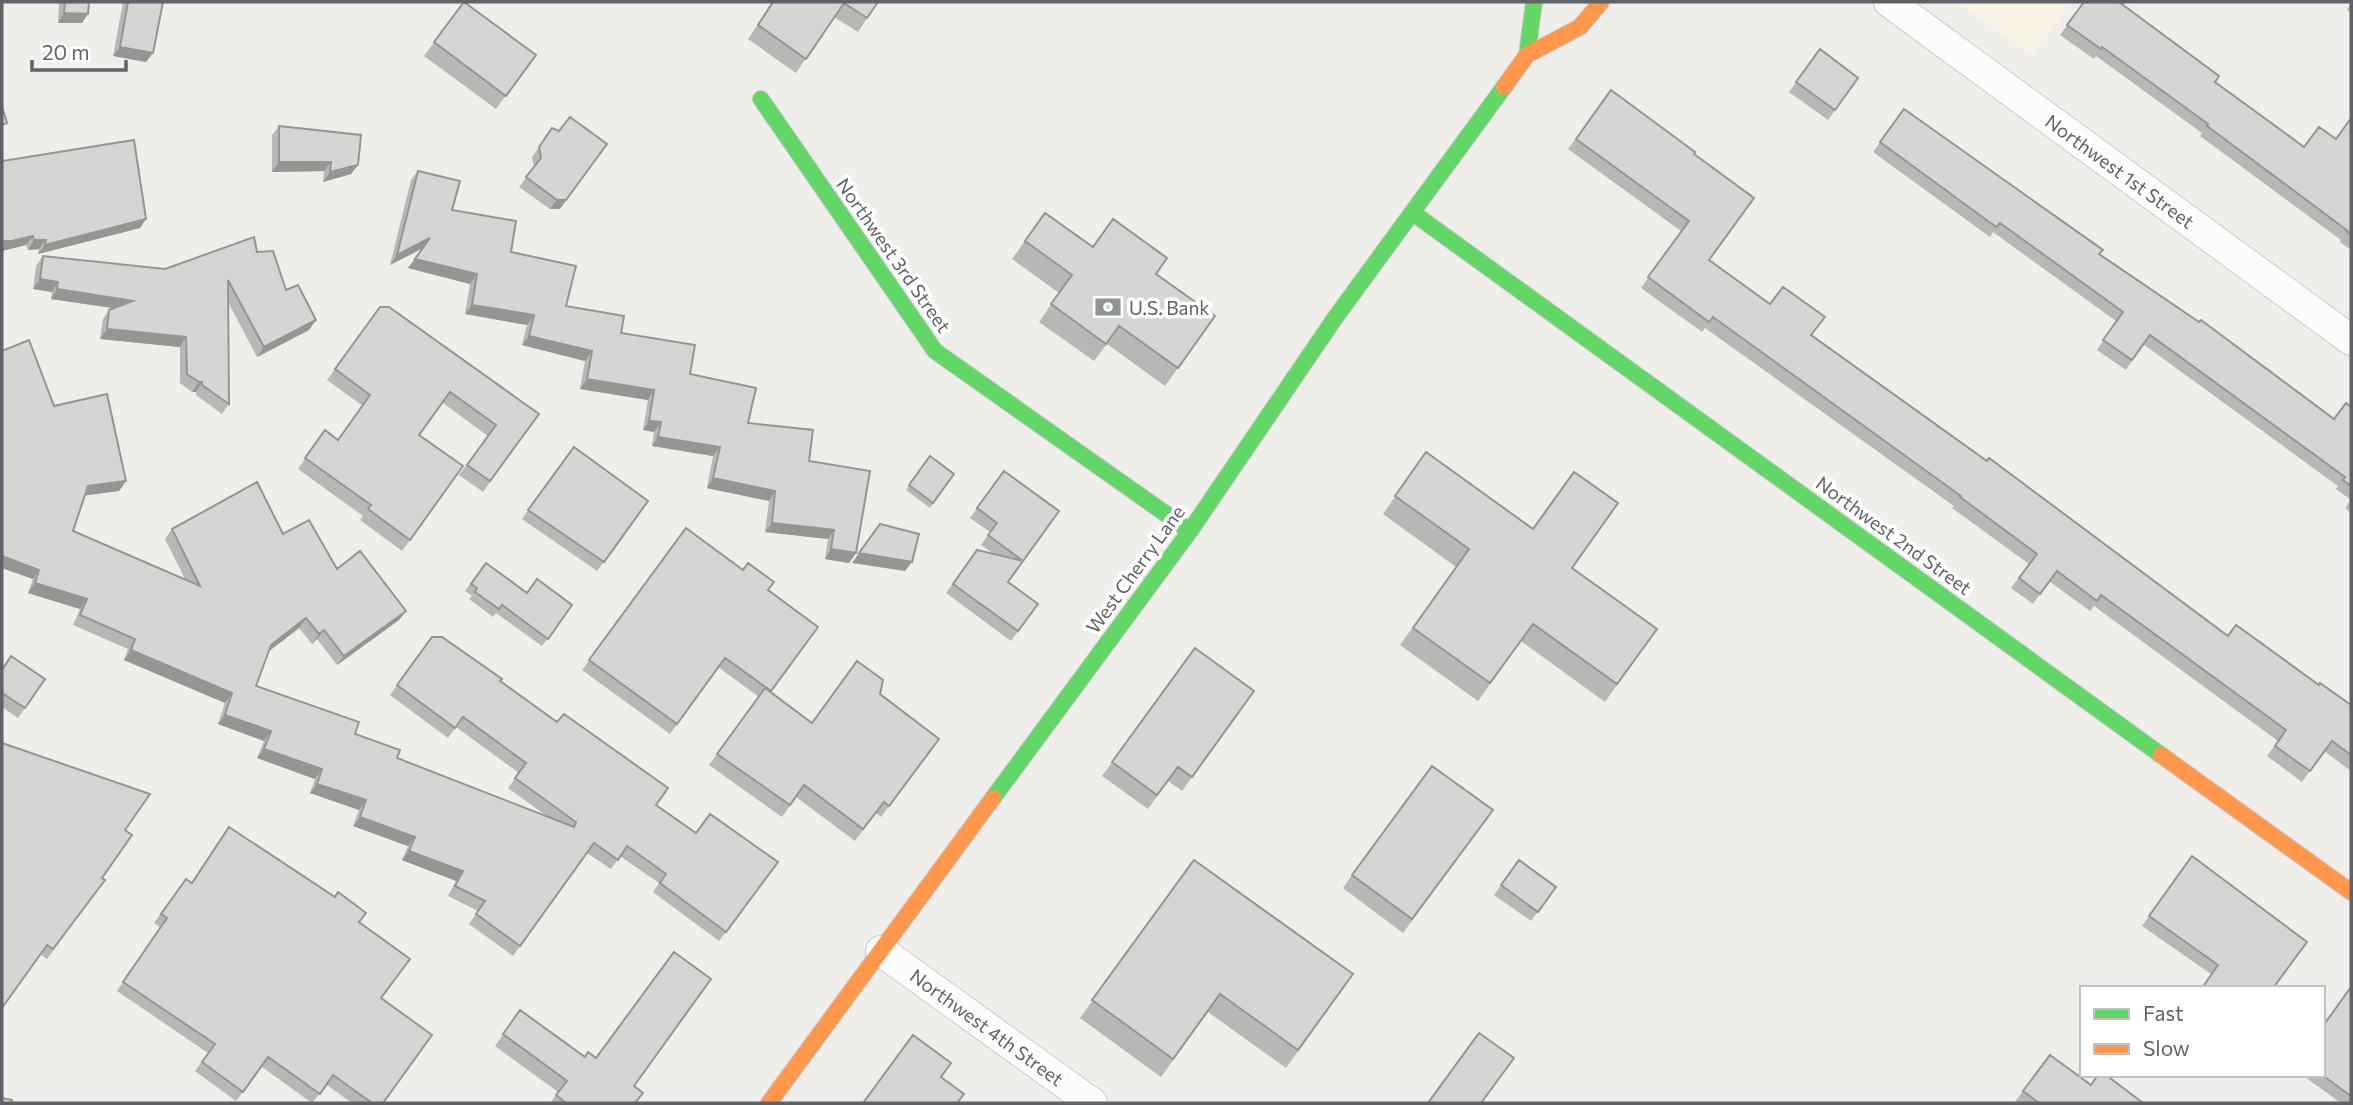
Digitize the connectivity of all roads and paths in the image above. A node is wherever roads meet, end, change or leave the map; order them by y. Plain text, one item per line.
1 (1534, 2) edge
2 (1601, 2) edge
3 (1889, 2) edge
4 (1527, 55) junction
5 (761, 99) dead end
6 (1413, 213) junction
7 (2351, 340) edge
8 (1190, 531) junction
9 (2351, 892) edge
10 (881, 951) junction
11 (769, 1103) edge
12 (1092, 1103) edge

1 - 4 street, West Cherry Lane
2 - 4 street, West Cherry Lane
3 - 7 street, Northwest 1st Street
4 - 6 street, West Cherry Lane
5 - 8 street, Northwest 3rd Street
6 - 8 street, West Cherry Lane
6 - 9 street, Northwest 2nd Street
8 - 10 street, West Cherry Lane
10 - 11 street, West Cherry Lane
10 - 12 street, Northwest 4th Street

